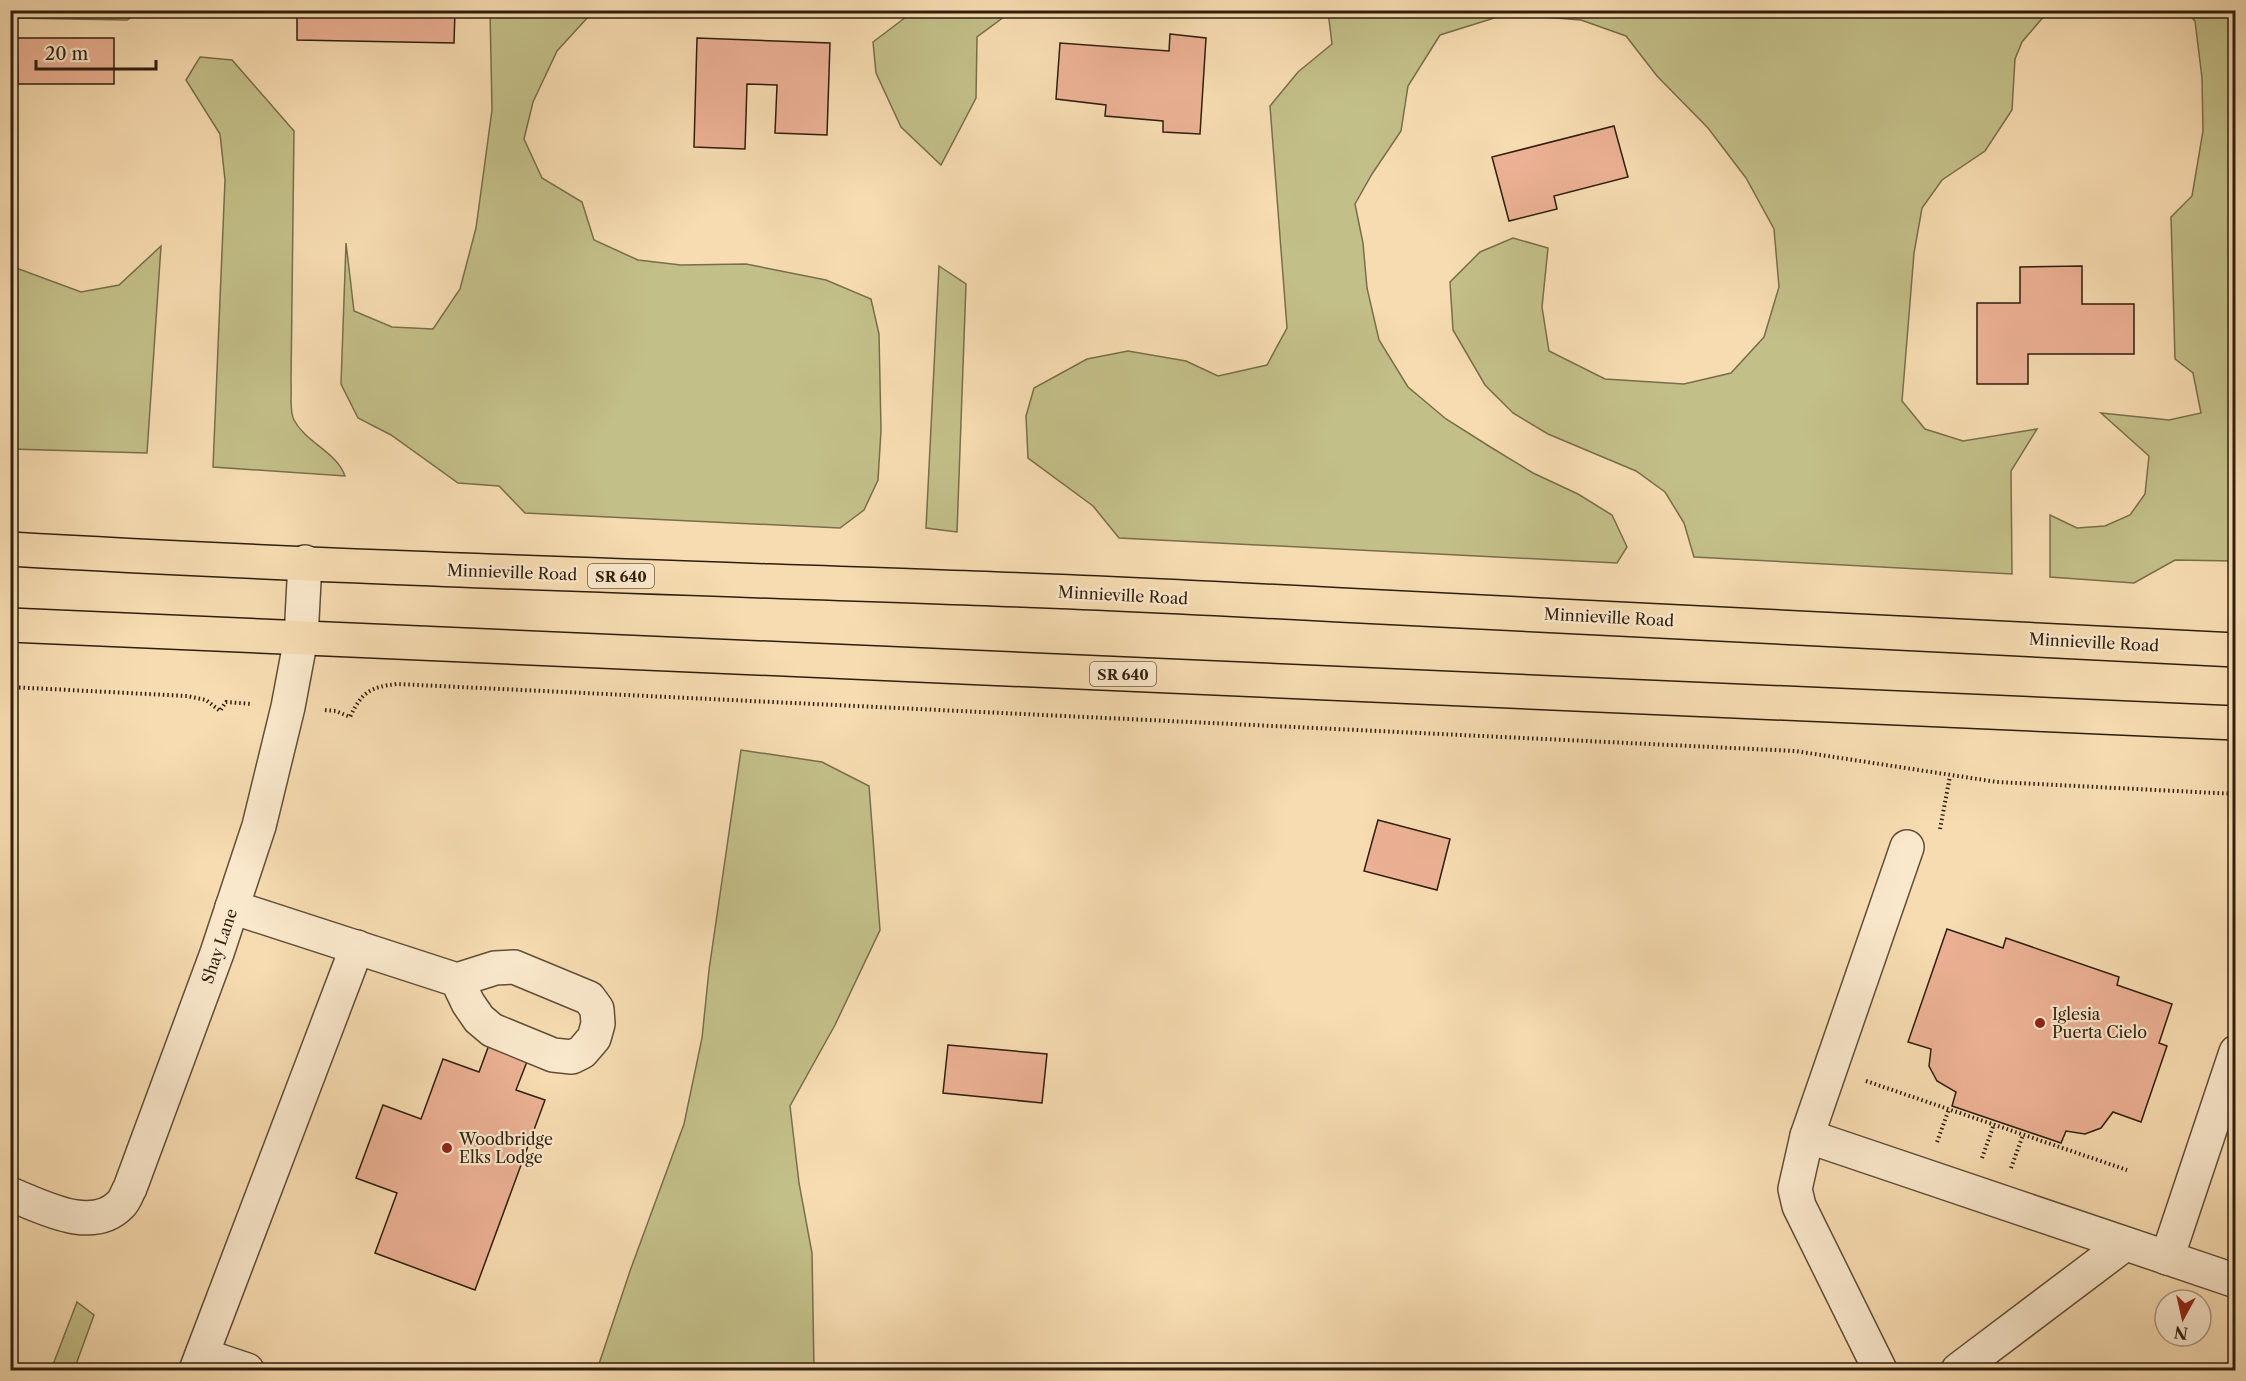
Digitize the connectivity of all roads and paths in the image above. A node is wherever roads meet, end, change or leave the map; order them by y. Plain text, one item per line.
1 (10, 549) edge
2 (305, 562) junction
3 (10, 625) edge
4 (301, 638) junction
5 (2235, 650) edge
6 (10, 687) edge
7 (226, 702) dead end
8 (336, 711) dead end
9 (2235, 723) edge
10 (1950, 777) junction
11 (2235, 794) edge
12 (1938, 838) dead end
13 (1907, 847) dead end
14 (232, 907) junction
15 (357, 947) junction
16 (457, 980) dead end
17 (2235, 1052) edge
18 (1857, 1078) dead end
19 (1807, 1136) junction
20 (2127, 1170) dead end
21 (10, 1194) edge
22 (2125, 1244) junction
23 (2167, 1258) junction
24 (2235, 1281) edge
25 (199, 1363) edge
26 (247, 1371) edge
27 (1880, 1371) edge
28 (1958, 1371) edge

1 - 2 main road, Minnieville Road / SR 640
2 - 4 street, Shay Lane
2 - 5 main road, Minnieville Road / SR 640
3 - 4 main road, SR 640
4 - 9 main road, SR 640
4 - 14 street, Shay Lane
6 - 7 path
8 - 10 path
10 - 11 path
10 - 12 path
13 - 19 street
14 - 15 street
14 - 21 street, Shay Lane
15 - 16 street
15 - 25 street
17 - 23 street
18 - 20 path
19 - 22 street
19 - 27 street
22 - 23 street
22 - 28 street
23 - 24 street
25 - 26 street

